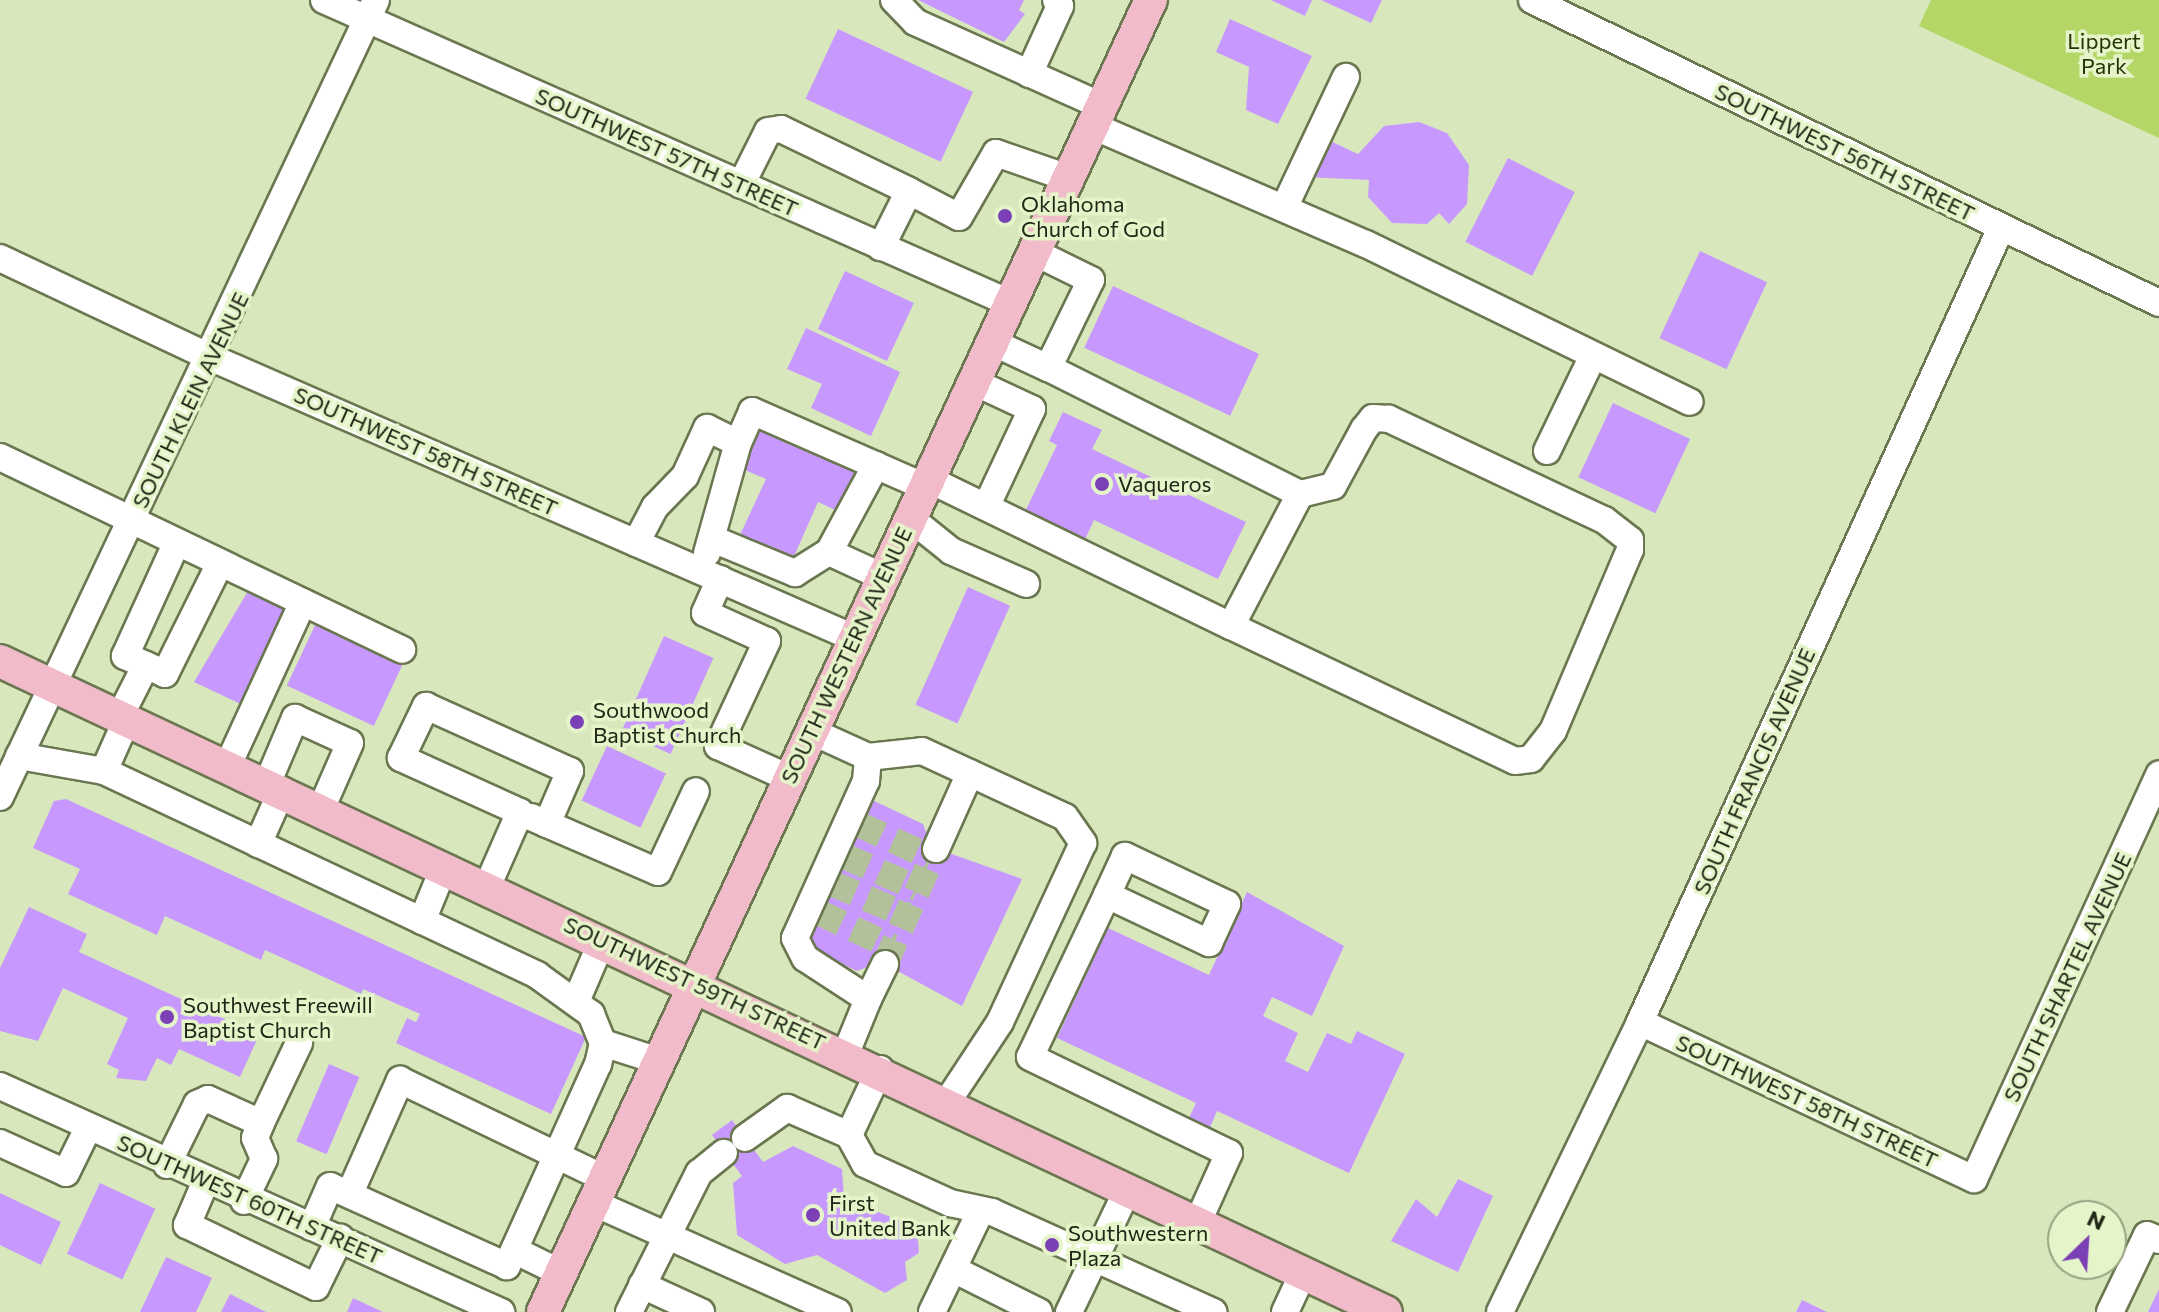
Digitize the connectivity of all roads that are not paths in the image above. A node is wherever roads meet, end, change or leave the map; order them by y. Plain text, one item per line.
1 (324, 0) edge
2 (894, 0) edge
3 (1056, 0) edge
4 (1151, 0) edge
5 (1532, 0) edge
6 (371, 10) edge
7 (1029, 74) junction
8 (1346, 77) dead end
9 (1097, 116) junction
10 (1068, 178) junction
11 (741, 185) junction
12 (909, 191) junction
13 (1284, 208) junction
14 (2001, 228) junction
15 (881, 247) junction
16 (1034, 252) junction
17 (0, 258) edge
18 (1010, 303) junction
19 (2159, 303) edge
20 (992, 342) junction
21 (212, 358) junction
22 (1592, 358) junction
23 (1048, 368) junction
24 (974, 382) junction
25 (1690, 402) dead end
26 (738, 443) junction
27 (1547, 451) dead end
28 (0, 457) edge
29 (876, 465) junction
30 (926, 483) junction
31 (1300, 494) junction
32 (986, 507) junction
33 (133, 517) junction
34 (910, 518) junction
35 (715, 540) junction
36 (177, 542) junction
37 (636, 543) junction
38 (829, 552) junction
39 (220, 563) junction
40 (709, 575) junction
41 (883, 577) junction
42 (1026, 584) dead end
43 (303, 602) junction
44 (1231, 626) junction
45 (854, 638) junction
46 (402, 650) dead end
47 (0, 661) edge
48 (146, 665) junction
49 (51, 684) junction
50 (124, 718) junction
51 (811, 731) junction
52 (19, 756) junction
53 (868, 757) junction
54 (228, 765) junction
55 (104, 771) junction
56 (970, 773) junction
57 (2159, 774) edge
58 (789, 778) junction
59 (274, 787) junction
60 (696, 791) dead end
61 (0, 797) edge
62 (321, 809) junction
63 (520, 812) junction
64 (547, 824) junction
65 (258, 844) junction
66 (936, 849) tunnel mouth
67 (444, 867) junction
68 (487, 887) junction
69 (1107, 895) dead end
70 (422, 921) junction
71 (602, 941) junction
72 (885, 964) tunnel mouth
73 (694, 983) junction
74 (577, 999) junction
75 (868, 999) junction
76 (1640, 1022) junction
77 (299, 1043) dead end
78 (603, 1043) junction
79 (846, 1053) junction
80 (659, 1061) junction
81 (880, 1069) junction
82 (0, 1086) edge
83 (947, 1102) junction
84 (261, 1123) junction
85 (88, 1128) junction
86 (849, 1135) junction
87 (0, 1143) edge
88 (557, 1157) junction
89 (167, 1165) junction
90 (1974, 1179) joint
91 (205, 1183) junction
92 (599, 1190) junction
93 (1127, 1191) junction
94 (350, 1193) junction
95 (244, 1201) junction
96 (981, 1210) junction
97 (1197, 1224) junction
98 (312, 1227) junction
99 (665, 1236) junction
100 (340, 1238) junction
101 (2159, 1240) edge
102 (514, 1250) junction
103 (1095, 1258) junction
104 (953, 1269) junction
105 (561, 1273) junction
106 (1303, 1273) junction
107 (642, 1285) junction
108 (501, 1312) edge
109 (545, 1312) edge
110 (629, 1312) edge
111 (701, 1312) edge
112 (838, 1312) edge
113 (932, 1312) edge
114 (1039, 1312) edge
115 (1069, 1312) edge
116 (1213, 1312) edge
117 (1285, 1312) edge
118 (1386, 1312) edge
119 (1500, 1312) edge
120 (2110, 1312) edge

1 - 6 street, SOUTHWEST 57TH STREET
2 - 7 street
3 - 7 street
4 - 9 main road, SOUTH WESTERN AVENUE
5 - 14 street, SOUTHWEST 56TH STREET
6 - 11 street, SOUTHWEST 57TH STREET
6 - 21 street, SOUTH KLEIN AVENUE
7 - 9 street
8 - 13 street
9 - 10 main road, SOUTH WESTERN AVENUE
9 - 13 street
10 - 12 street
10 - 16 main road, SOUTH WESTERN AVENUE
11 - 12 street
11 - 15 street, SOUTHWEST 57TH STREET
12 - 15 street
13 - 22 street
14 - 19 street, SOUTHWEST 56TH STREET
14 - 76 street, SOUTH FRANCIS AVENUE
15 - 18 street, SOUTHWEST 57TH STREET
16 - 18 main road, SOUTH WESTERN AVENUE
16 - 23 street
17 - 21 street, SOUTHWEST 58TH STREET
18 - 20 main road, SOUTH WESTERN AVENUE
20 - 23 street
20 - 24 main road, SOUTH WESTERN AVENUE
21 - 33 street, SOUTH KLEIN AVENUE
21 - 37 street, SOUTHWEST 58TH STREET
22 - 25 street
22 - 27 street
23 - 31 street
24 - 30 main road, SOUTH WESTERN AVENUE
24 - 32 street
26 - 29 street
26 - 35 street
26 - 37 street
28 - 33 street
29 - 30 street
29 - 38 street
30 - 32 street
30 - 34 main road, SOUTH WESTERN AVENUE
31 - 44 street
31 - 44 street
32 - 44 street
33 - 36 street
33 - 49 street, SOUTH KLEIN AVENUE
34 - 41 main road, SOUTH WESTERN AVENUE
34 - 42 street
35 - 38 street
35 - 40 street
36 - 39 street
36 - 48 street
37 - 40 street, SOUTHWEST 58TH STREET
38 - 41 street
39 - 43 street
39 - 48 street
40 - 45 street, SOUTHWEST 58TH STREET
40 - 58 street
41 - 45 main road, SOUTH WESTERN AVENUE
43 - 46 street
43 - 54 street
45 - 51 main road, SOUTH WESTERN AVENUE
47 - 49 main road, SOUTHWEST 59TH STREET
48 - 50 street
49 - 50 main road, SOUTHWEST 59TH STREET
49 - 52 street, SOUTH KLEIN AVENUE
50 - 54 main road, SOUTHWEST 59TH STREET
50 - 55 street
51 - 53 street
51 - 58 main road, SOUTH WESTERN AVENUE
52 - 55 street
52 - 61 street, SOUTH KLEIN AVENUE
53 - 56 street
53 - 75 street
54 - 59 main road, SOUTHWEST 59TH STREET
55 - 65 street
56 - 66 street
56 - 83 street
57 - 90 street, SOUTH SHARTEL AVENUE
58 - 73 main road, SOUTH WESTERN AVENUE
59 - 62 main road, SOUTHWEST 59TH STREET
59 - 62 street
59 - 65 street
60 - 64 street
62 - 67 main road, SOUTHWEST 59TH STREET
63 - 64 street
63 - 64 street
63 - 68 street
65 - 70 street
67 - 68 main road, SOUTHWEST 59TH STREET
67 - 70 street
68 - 71 main road, SOUTHWEST 59TH STREET
69 - 97 street
70 - 74 street
71 - 73 main road, SOUTHWEST 59TH STREET
71 - 74 street
72 - 75 street
73 - 79 main road, SOUTHWEST 59TH STREET
73 - 80 main road, SOUTH WESTERN AVENUE
74 - 78 street
75 - 79 street
76 - 90 street, SOUTHWEST 58TH STREET
76 - 119 street, SOUTH FRANCIS AVENUE
77 - 84 street
78 - 80 street
78 - 88 street
79 - 81 main road, SOUTHWEST 59TH STREET
80 - 92 main road, SOUTH WESTERN AVENUE
81 - 83 main road, SOUTHWEST 59TH STREET
81 - 86 street
82 - 85 street, SOUTHWEST 60TH STREET
83 - 93 main road, SOUTHWEST 59TH STREET
84 - 89 street
84 - 95 street
85 - 87 street
85 - 89 street, SOUTHWEST 60TH STREET
86 - 96 street
86 - 99 street
88 - 92 street
88 - 94 street
88 - 102 street
89 - 91 street, SOUTHWEST 60TH STREET
91 - 95 street, SOUTHWEST 60TH STREET
91 - 100 street
92 - 99 street
92 - 105 main road, SOUTH WESTERN AVENUE
93 - 97 main road, SOUTHWEST 59TH STREET
93 - 103 street
94 - 98 street
94 - 102 street
95 - 98 street, SOUTHWEST 60TH STREET
96 - 103 street
96 - 104 street
97 - 106 main road, SOUTHWEST 59TH STREET
98 - 100 street, SOUTHWEST 60TH STREET
99 - 107 street
99 - 112 street
100 - 108 street, SOUTHWEST 60TH STREET
101 - 120 street
102 - 105 street
103 - 115 street
103 - 116 street
104 - 113 street
104 - 114 street
105 - 109 main road, SOUTH WESTERN AVENUE
106 - 117 street
106 - 118 main road, SOUTHWEST 59TH STREET
107 - 110 street
107 - 111 street

